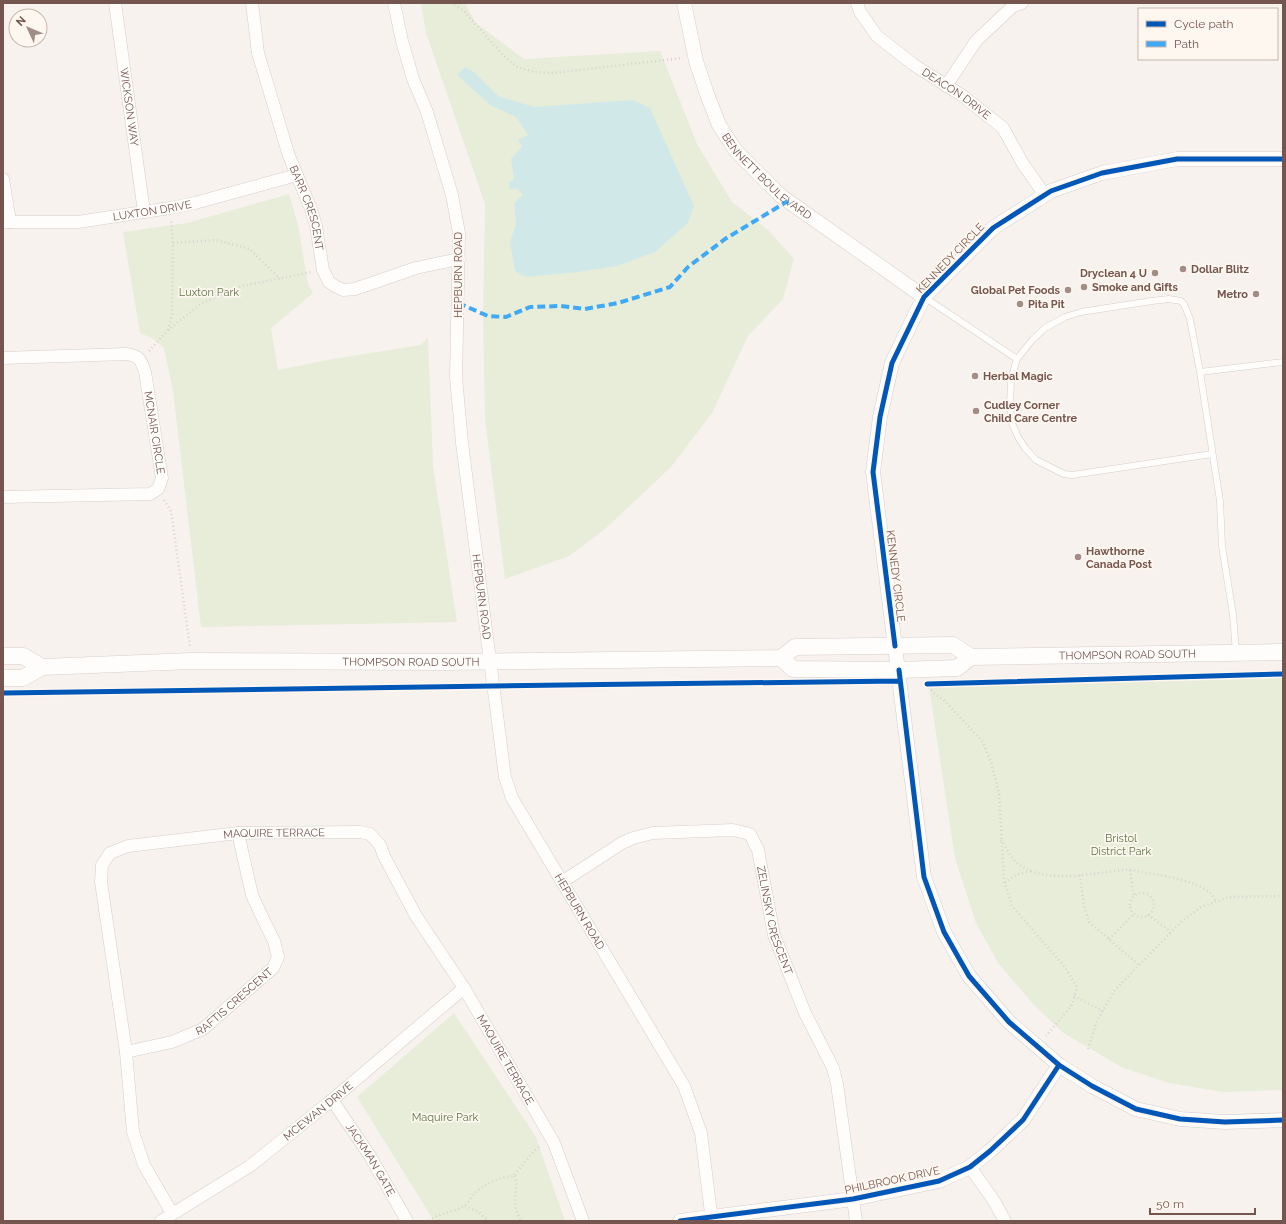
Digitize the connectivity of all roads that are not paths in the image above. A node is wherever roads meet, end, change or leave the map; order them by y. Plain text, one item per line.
1 (115, 3) edge
2 (252, 3) edge
3 (394, 3) edge
4 (684, 3) edge
5 (857, 3) edge
6 (1022, 3) edge
7 (946, 86) junction
8 (1283, 159) edge
9 (297, 175) junction
10 (3, 179) edge
11 (1045, 195) junction
12 (144, 212) junction
13 (6, 222) edge
14 (459, 259) junction
15 (924, 297) junction
16 (3, 358) edge
17 (1017, 359) junction
18 (1283, 362) edge
19 (1200, 372) junction
20 (1212, 454) junction
21 (3, 497) edge
22 (895, 646) junction
23 (1236, 652) junction
24 (1283, 652) edge
25 (3, 656) edge
26 (971, 657) junction
27 (781, 658) junction
28 (490, 661) junction
29 (42, 667) junction
30 (899, 670) junction
31 (3, 678) edge
32 (238, 833) junction
33 (562, 882) junction
34 (464, 988) junction
35 (126, 1052) junction
36 (1059, 1065) junction
37 (332, 1100) junction
38 (1283, 1120) edge
39 (970, 1167) junction
40 (854, 1199) junction
41 (172, 1213) junction
42 (402, 1219) edge
43 (712, 1219) edge
44 (161, 1221) edge
45 (583, 1221) edge
46 (680, 1221) edge
47 (856, 1221) edge
48 (1005, 1221) edge

1 - 12 street, WICKSON WAY
2 - 9 street, BARR CRESCENT
3 - 14 street, HEPBURN ROAD
4 - 15 street, BENNETT BOULEVARD
5 - 7 street, DEACON DRIVE
6 - 7 street
7 - 11 street, DEACON DRIVE
8 - 11 street, KENNEDY CIRCLE
9 - 12 street, LUXTON DRIVE
9 - 14 street, BARR CRESCENT
10 - 13 street
11 - 15 street, KENNEDY CIRCLE
12 - 13 street, LUXTON DRIVE
14 - 28 street, HEPBURN ROAD
15 - 17 lane
15 - 22 street, KENNEDY CIRCLE
16 - 21 street, MCNAIR CIRCLE
17 - 19 lane
17 - 20 lane
18 - 19 lane
19 - 20 lane
20 - 23 lane
22 - 26 main road
22 - 27 main road
22 - 30 street, KENNEDY CIRCLE
23 - 24 main road, THOMPSON ROAD SOUTH
23 - 26 main road, THOMPSON ROAD SOUTH
25 - 29 main road
26 - 30 main road
27 - 28 main road, THOMPSON ROAD SOUTH
27 - 30 main road
28 - 29 main road, THOMPSON ROAD SOUTH
28 - 33 street, HEPBURN ROAD
29 - 31 main road, THOMPSON ROAD SOUTH
30 - 36 street, KENNEDY CIRCLE
32 - 34 street, MAQUIRE TERRACE
32 - 35 street, RAFTIS CRESCENT
32 - 35 street, MAQUIRE TERRACE
33 - 40 street, ZELINSKY CRESCENT
33 - 43 street, HEPBURN ROAD
34 - 37 street, MCEWAN DRIVE
34 - 45 street, MAQUIRE TERRACE
35 - 41 street, MAQUIRE TERRACE
36 - 38 street, KENNEDY CIRCLE
36 - 39 street, PHILBROOK DRIVE
37 - 41 street, MCEWAN DRIVE
37 - 42 street, JACKMAN GATE
39 - 40 street, PHILBROOK DRIVE
39 - 48 street
40 - 43 street, PHILBROOK DRIVE
40 - 47 street
41 - 44 street, MCEWAN DRIVE
43 - 46 street, PHILBROOK DRIVE

